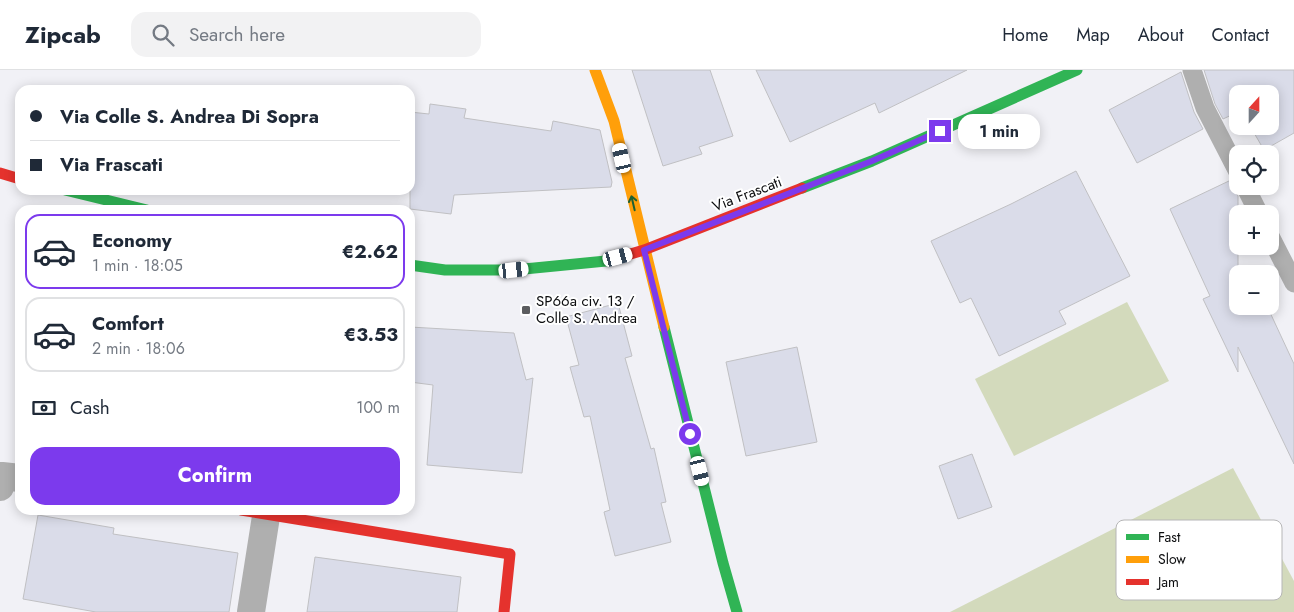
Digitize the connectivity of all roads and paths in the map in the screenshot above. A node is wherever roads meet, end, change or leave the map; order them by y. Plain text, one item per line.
1 (595, 70) edge
2 (1077, 70) edge
3 (1192, 70) edge
4 (1229, 155) edge
5 (0, 174) edge
6 (15, 177) edge
7 (86, 195) edge
8 (126, 205) edge
9 (644, 250) junction
10 (1279, 254) edge
11 (415, 265) edge
12 (1294, 283) edge
13 (15, 477) edge
14 (0, 487) edge
15 (258, 515) edge
16 (281, 515) edge
17 (251, 612) edge
18 (504, 612) edge
19 (737, 612) edge

9 -> 1 street
2 - 9 street, Via Frascati
3 - 4 lane
5 - 6 street
7 - 8 street
9 - 11 street, Via Frascati
9 - 19 street
10 - 12 lane
13 - 14 street
15 - 17 street
16 - 18 street

